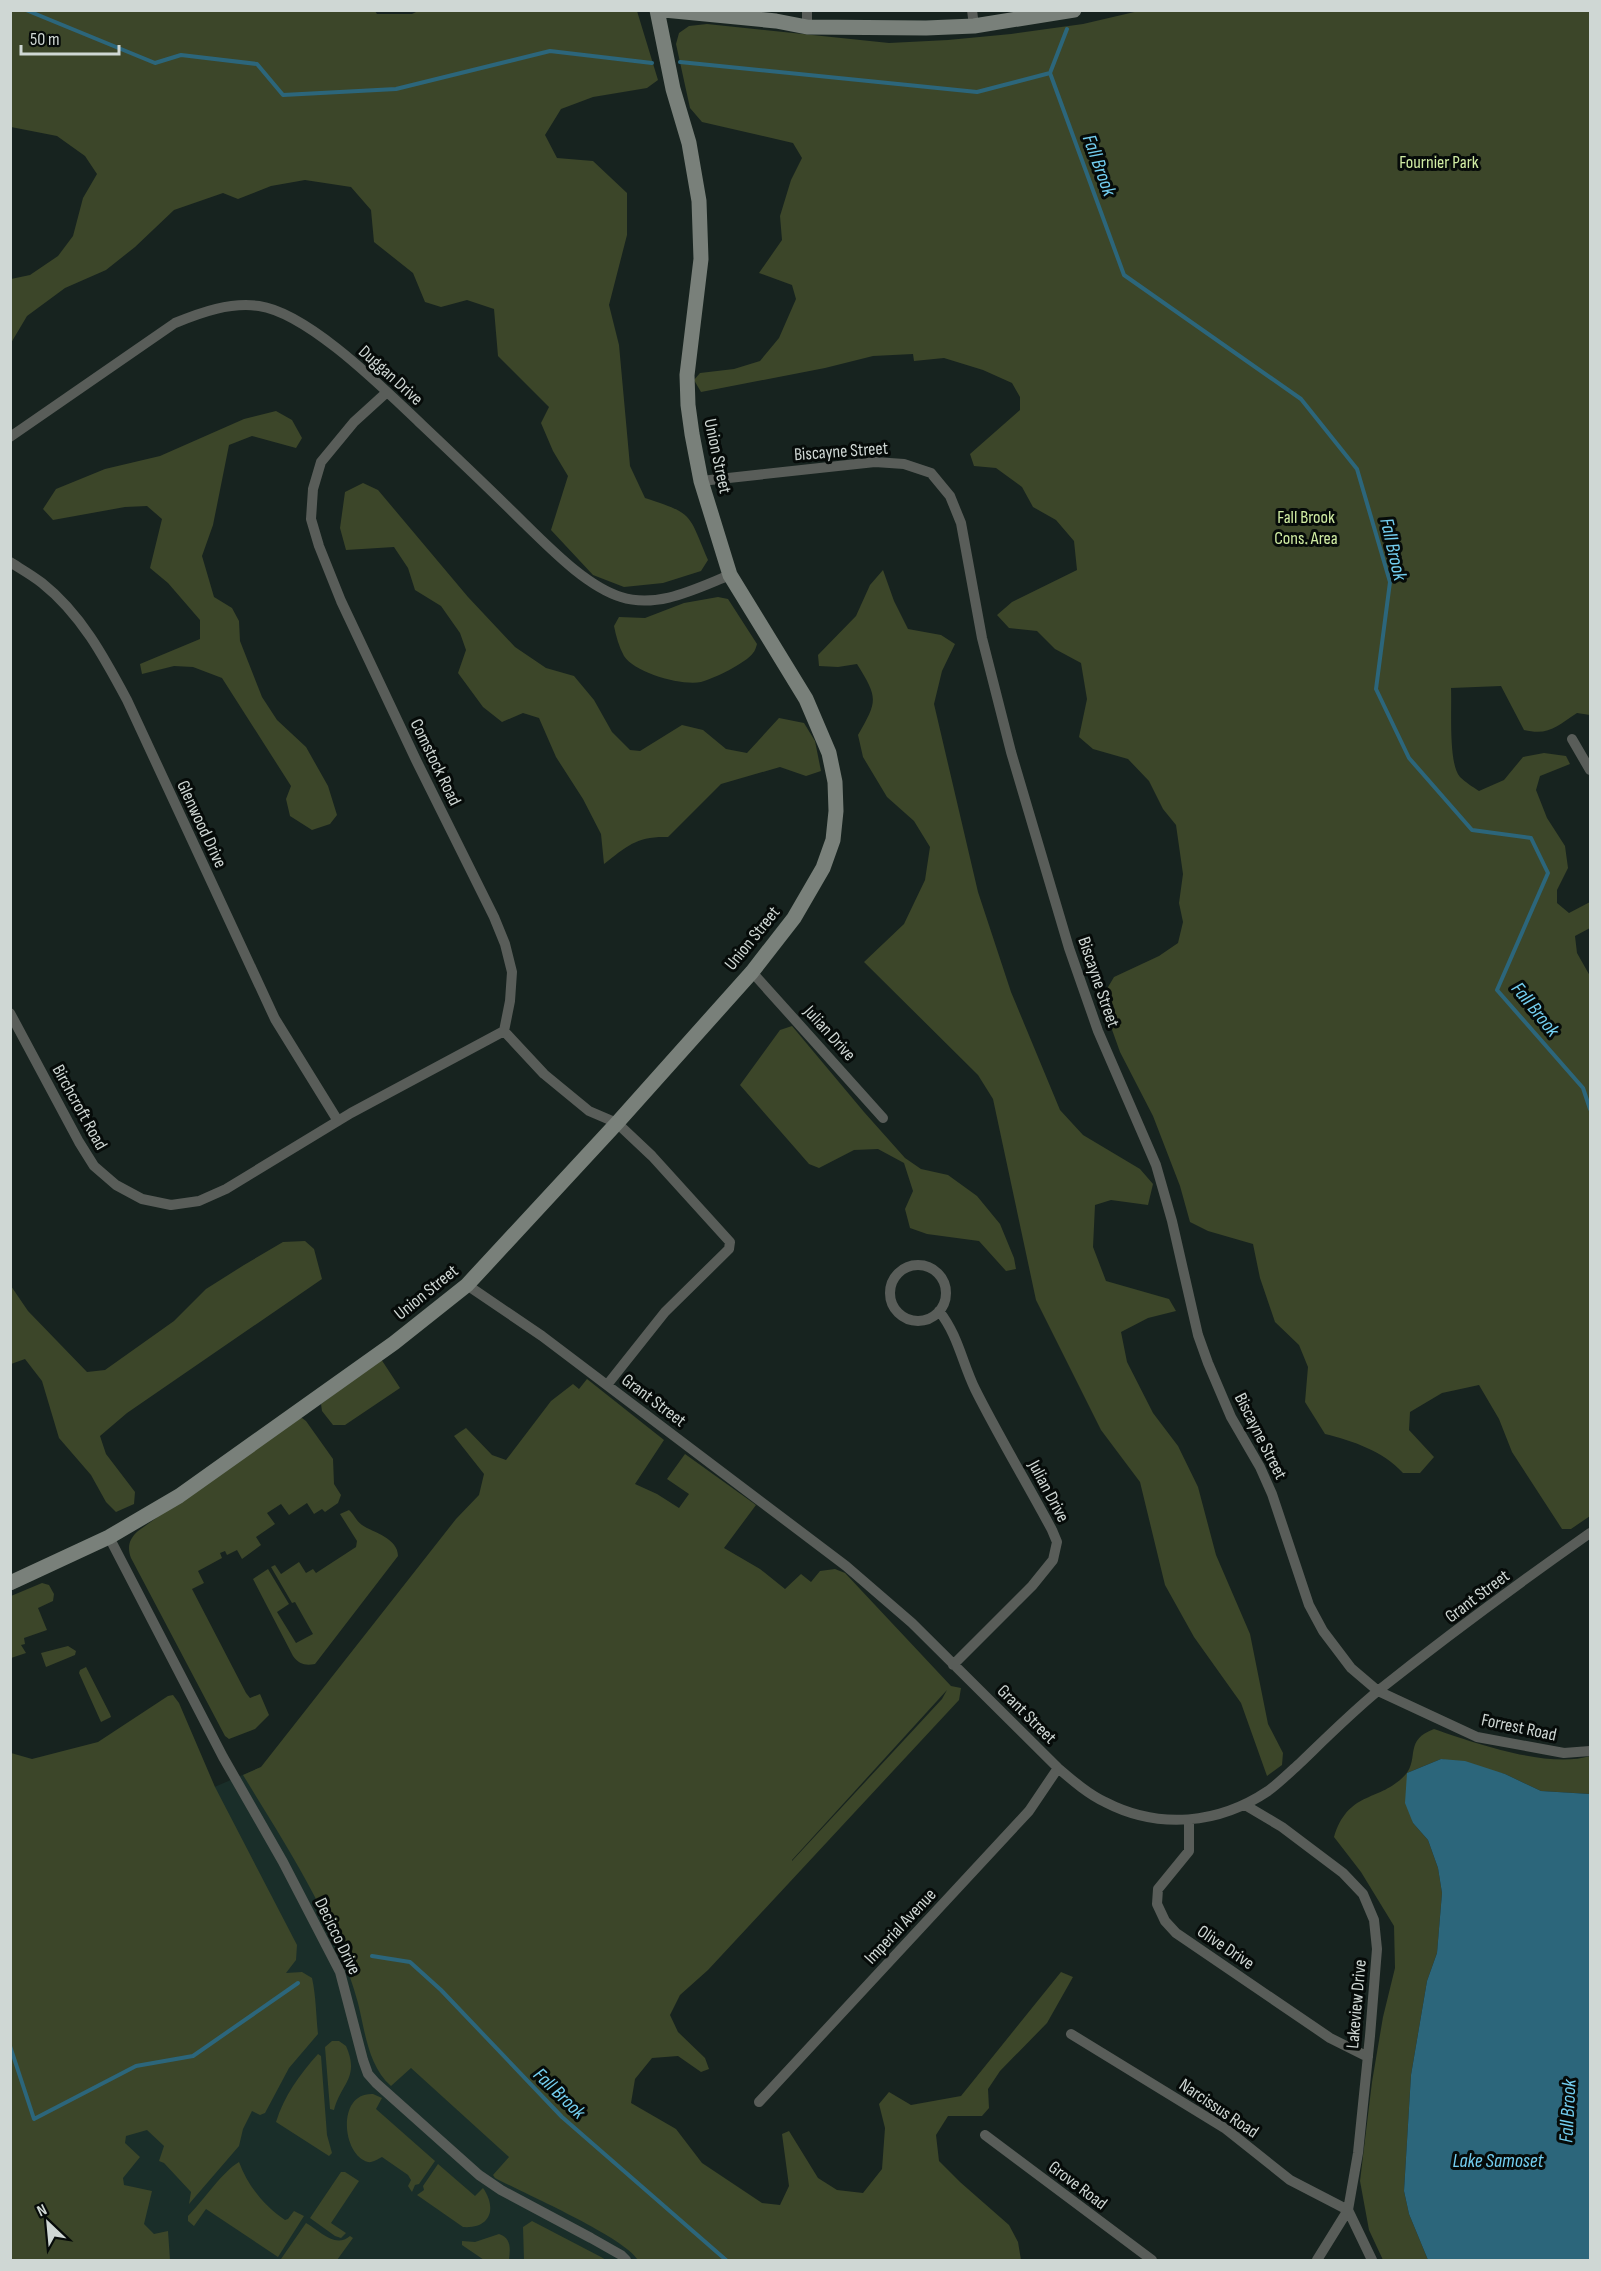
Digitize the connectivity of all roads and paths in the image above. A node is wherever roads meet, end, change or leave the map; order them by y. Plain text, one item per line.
1 (657, 10) edge
2 (664, 10) edge
3 (807, 10) edge
4 (1074, 10) edge
5 (973, 18) edge
6 (807, 27) junction
7 (387, 392) junction
8 (10, 437) edge
9 (701, 481) junction
10 (10, 562) edge
11 (730, 574) junction
12 (1572, 739) dead end
13 (1590, 771) edge
14 (752, 972) junction
15 (10, 1013) edge
16 (504, 1031) junction
17 (884, 1118) dead end
18 (338, 1121) junction
19 (617, 1124) junction
20 (467, 1285) junction
21 (939, 1311) junction
22 (607, 1385) junction
23 (1590, 1533) edge
24 (109, 1537) junction
25 (10, 1583) edge
26 (953, 1665) junction
27 (1378, 1691) junction
28 (1590, 1751) edge
29 (1058, 1768) junction
30 (1245, 1805) junction
31 (1189, 1821) junction
32 (1071, 2034) dead end
33 (1368, 2057) junction
34 (759, 2102) dead end
35 (986, 2135) dead end
36 (1348, 2211) junction
37 (626, 2260) edge
38 (1152, 2260) edge
39 (1317, 2260) edge
40 (1372, 2260) edge

1 - 9 street, Union Street
2 - 6 street
3 - 6 street
4 - 5 street
5 - 6 street
7 - 8 street, Duggan Drive
7 - 11 street, Duggan Drive
7 - 16 street, Comstock Road
9 - 11 street, Union Street
9 - 27 street, Biscayne Street
10 - 18 street, Glenwood Drive
11 - 14 street, Union Street
12 - 13 street
14 - 17 street, Julian Drive
14 - 19 street, Union Street
15 - 18 street, Birchcroft Road
16 - 18 street, Birchcroft Road
16 - 19 street
19 - 20 street, Union Street
19 - 22 street
20 - 22 street, Grant Street
20 - 24 street, Union Street
21 - 21 street
21 - 26 street, Julian Drive
22 - 26 street, Grant Street
23 - 27 street, Grant Street
24 - 25 street, Union Street
24 - 37 street, Decicco Drive
26 - 29 street, Grant Street
27 - 28 street, Forrest Road
27 - 30 street, Grant Street
29 - 31 street, Grant Street
29 - 34 street, Imperial Avenue
30 - 31 street, Grant Street
30 - 33 street, Lakeview Drive
31 - 33 street, Olive Drive
32 - 36 street, Narcissus Road
33 - 36 street, Lakeview Drive
35 - 38 street, Grove Road
36 - 39 street
36 - 40 street

